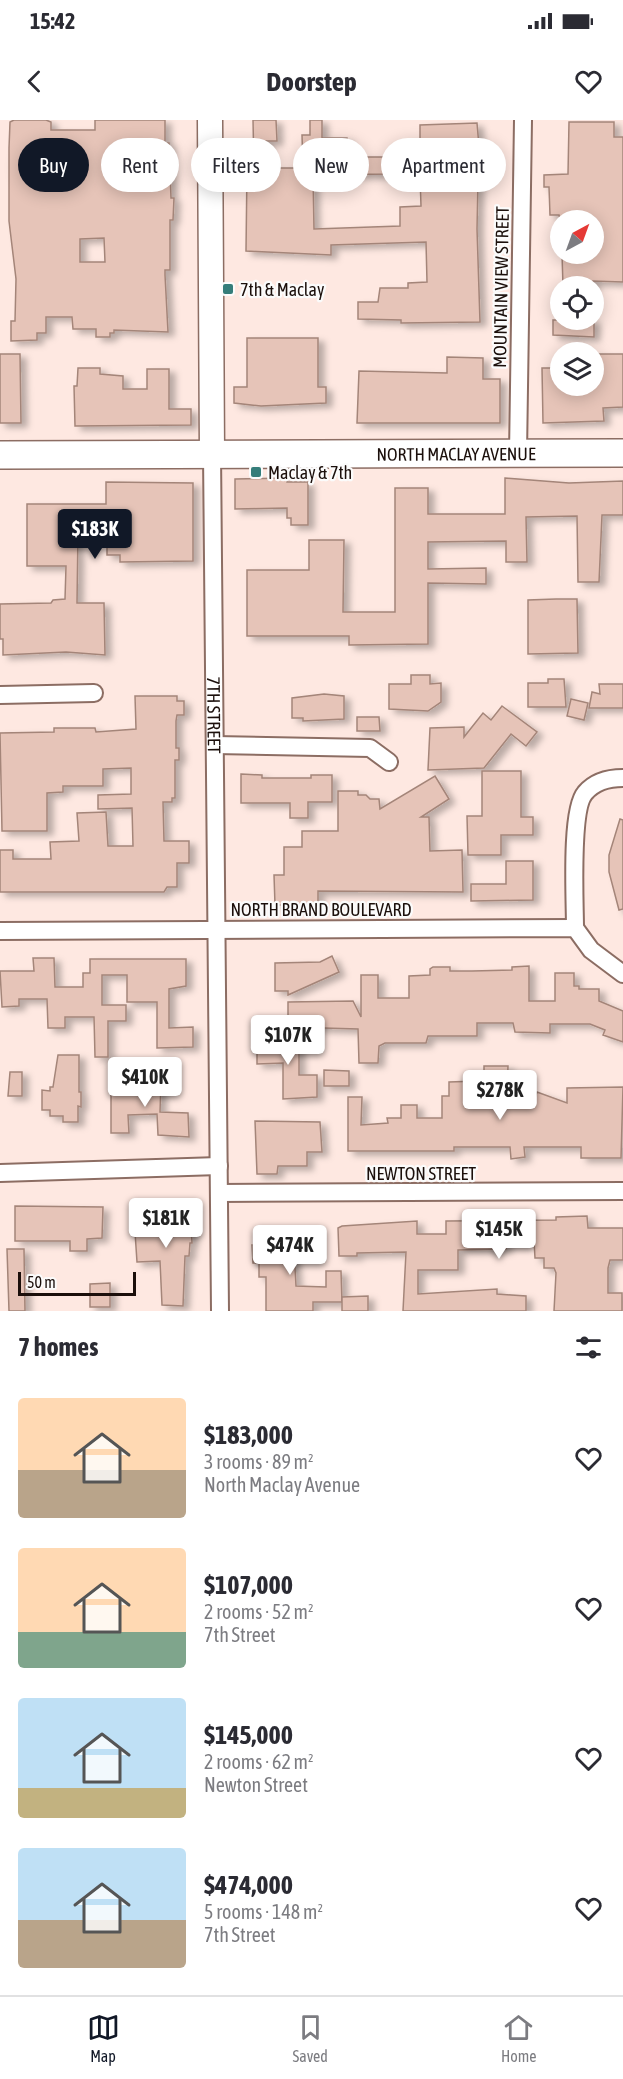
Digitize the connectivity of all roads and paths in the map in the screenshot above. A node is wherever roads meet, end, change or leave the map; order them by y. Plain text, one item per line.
1 (210, 120) edge
2 (523, 120) edge
3 (212, 453) junction
4 (623, 453) edge
5 (518, 454) junction
6 (0, 455) edge
7 (94, 693) dead end
8 (0, 695) edge
9 (215, 745) junction
10 (389, 762) dead end
11 (623, 778) edge
12 (575, 928) junction
13 (217, 929) junction
14 (0, 930) edge
15 (623, 974) edge
16 (219, 1166) junction
17 (0, 1173) edge
18 (623, 1191) edge
19 (219, 1194) junction
20 (220, 1311) edge

1 - 3 street, 7TH STREET
2 - 5 street, MOUNTAIN VIEW STREET
3 - 5 main road, NORTH MACLAY AVENUE
3 - 6 main road, NORTH MACLAY AVENUE
3 - 9 street, 7TH STREET
4 - 5 main road, NORTH MACLAY AVENUE
7 - 8 street
9 - 10 street
9 - 13 street, 7TH STREET
11 - 12 street
12 - 13 street, NORTH BRAND BOULEVARD
12 - 15 street
13 - 14 street, NORTH BRAND BOULEVARD
13 - 16 street, 7TH STREET
16 - 17 street
16 - 19 street, 7TH STREET
18 - 19 street, NEWTON STREET
19 - 20 street, 7TH STREET

